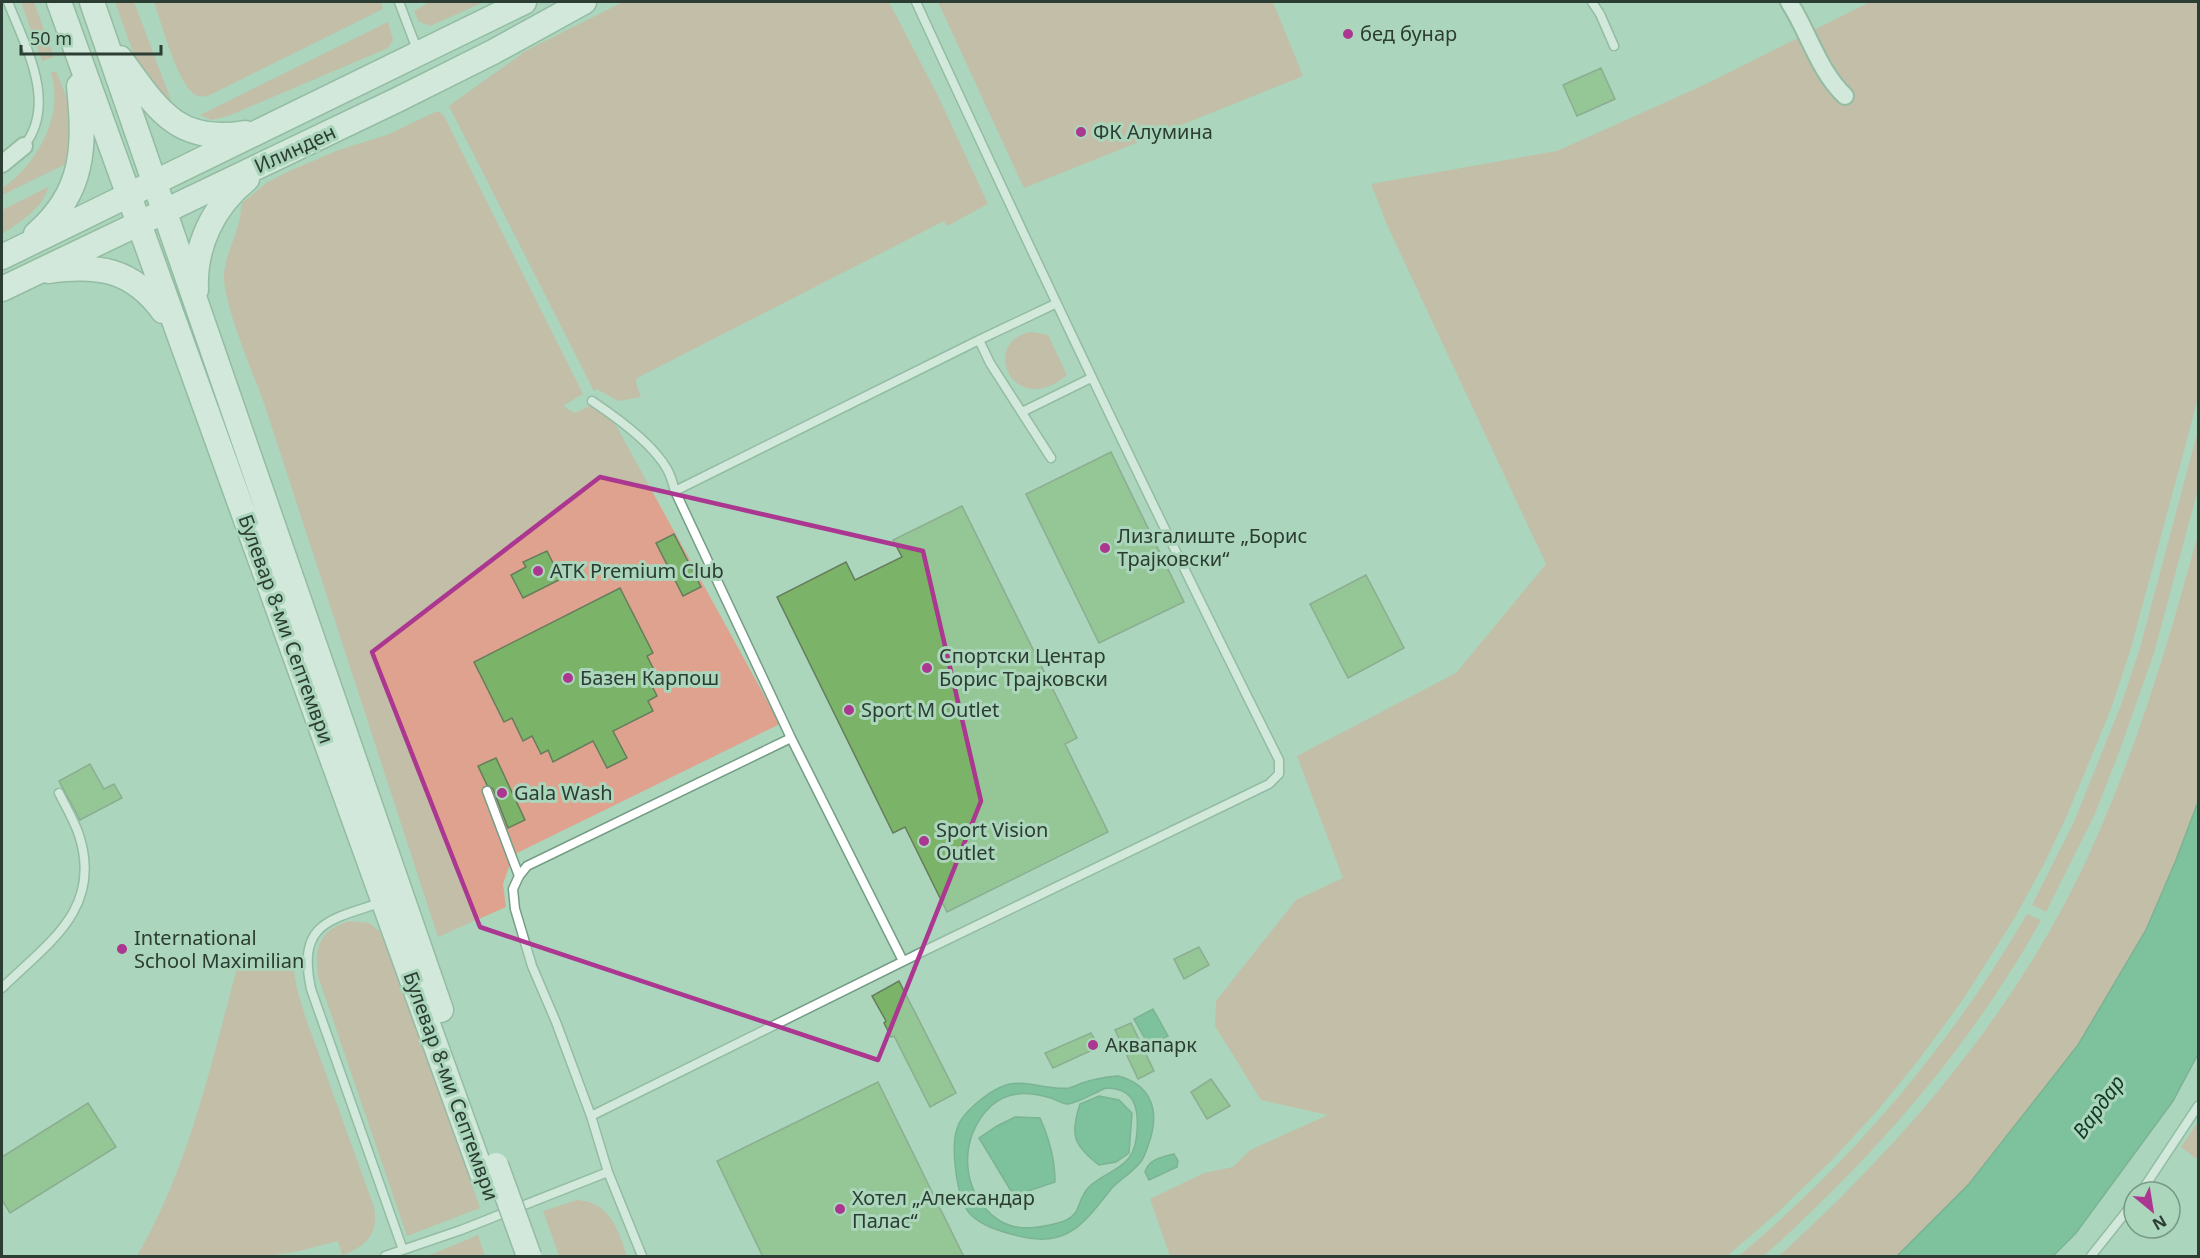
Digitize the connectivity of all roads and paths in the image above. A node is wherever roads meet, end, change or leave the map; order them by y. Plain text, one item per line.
1 (8, 2) edge
2 (59, 2) edge
3 (92, 2) edge
4 (399, 2) edge
5 (524, 2) edge
6 (584, 2) edge
7 (916, 2) edge
8 (1592, 2) edge
9 (1789, 2) edge
10 (105, 38) junction
11 (1614, 46) dead end
12 (75, 48) junction
13 (418, 52) junction
14 (1845, 96) dead end
15 (262, 130) junction
16 (24, 146) joint
17 (276, 159) junction
18 (2, 164) edge
19 (155, 182) junction
20 (128, 195) junction
21 (165, 211) junction
22 (138, 224) junction
23 (8, 254) edge
24 (28, 276) junction
25 (2, 289) edge
26 (1055, 304) junction
27 (200, 312) junction
28 (173, 323) junction
29 (979, 340) junction
30 (1091, 378) junction
31 (592, 401) dead end
32 (1023, 412) junction
33 (1051, 458) dead end
34 (675, 491) junction
35 (791, 738) junction
36 (487, 791) dead end
37 (59, 793) dead end
38 (519, 876) junction
39 (385, 902) junction
40 (903, 961) junction
41 (2, 988) edge
42 (2199, 1106) edge
43 (591, 1116) junction
44 (489, 1170) junction
45 (609, 1172) junction
46 (2149, 1180) edge
47 (2122, 1217) edge
48 (403, 1250) junction
49 (385, 1257) edge
50 (511, 1257) edge
51 (529, 1257) edge
52 (642, 1257) edge
53 (2091, 1257) edge

1 - 16 lane
2 - 12 street, Булевар 8-ми Септември
3 - 10 street, Булевар 8-ми Септември
4 - 13 lane
5 - 13 street, Илинден
6 - 17 street, Илинден
7 - 26 lane
8 - 11 lane
9 - 14 street
10 - 15 street
10 - 19 street, Булевар 8-ми Септември
12 - 20 street, Булевар 8-ми Септември
12 - 23 street
13 - 15 street, Илинден
15 - 19 street, Илинден
16 - 18 street
17 - 21 street, Илинден
17 - 27 street
19 - 20 street, Илинден
19 - 21 street, Булевар 8-ми Септември
20 - 22 street, Булевар 8-ми Септември
20 - 23 street, Илинден
21 - 22 street, Илинден
21 - 27 street, Булевар 8-ми Септември
22 - 24 street, Илинден
22 - 28 street, Булевар 8-ми Септември
24 - 25 street, Илинден
24 - 28 street
26 - 29 lane
26 - 30 lane
27 - 44 street, Булевар 8-ми Септември
28 - 39 street, Булевар 8-ми Септември
29 - 32 lane
29 - 34 lane
30 - 32 lane
30 - 40 lane
31 - 34 lane
32 - 33 lane
34 - 35 lane
35 - 38 lane
35 - 40 lane
36 - 38 lane
37 - 41 lane
38 - 43 lane
39 - 44 street, Булевар 8-ми Септември
39 - 48 lane
40 - 43 lane
42 - 46 lane
43 - 45 lane
44 - 50 street, Булевар 8-ми Септември
44 - 51 street, Булевар 8-ми Септември, bridge
45 - 48 lane
45 - 52 lane
47 - 53 lane
48 - 49 lane

